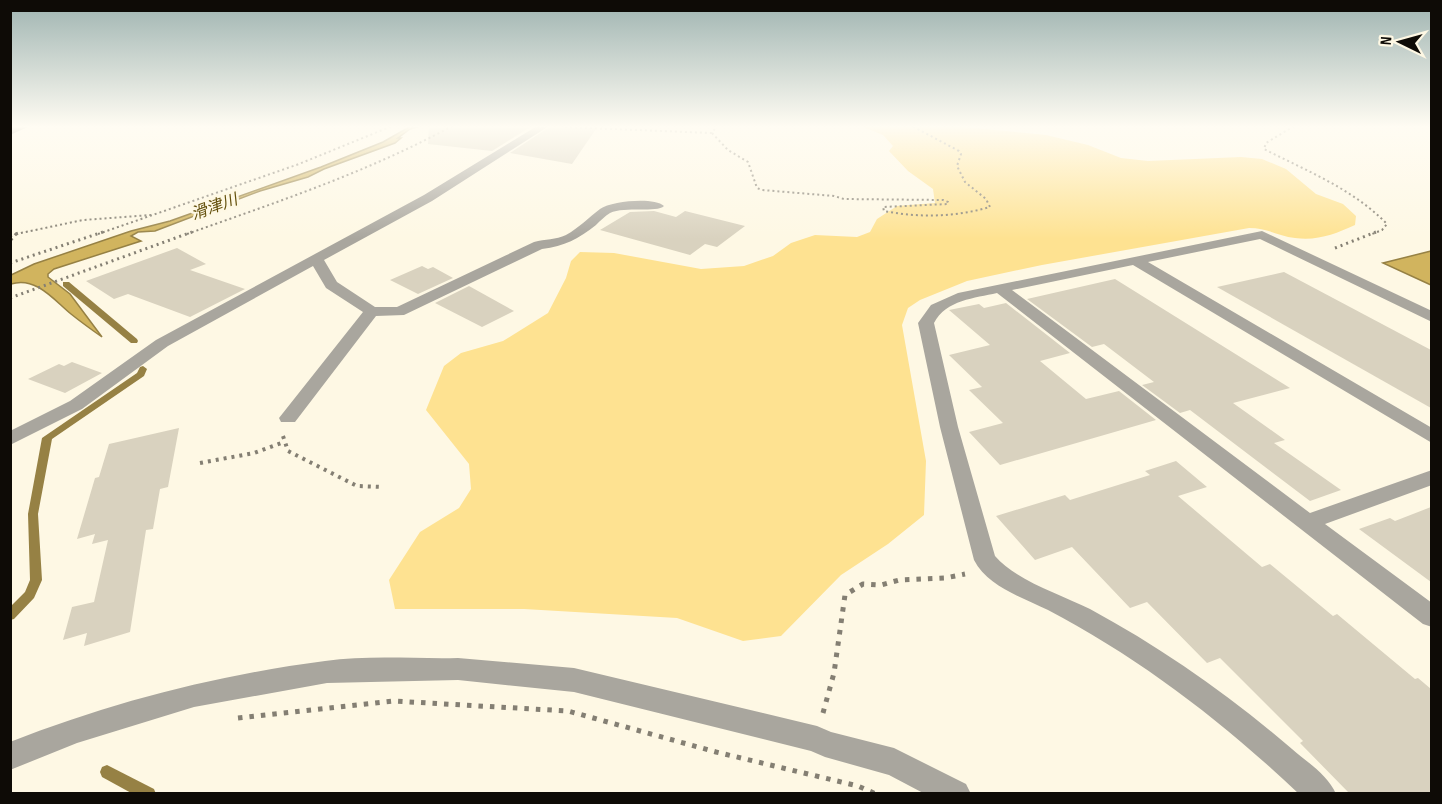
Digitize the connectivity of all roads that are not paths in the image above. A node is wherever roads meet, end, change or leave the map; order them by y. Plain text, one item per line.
1 (483, 164) edge
2 (658, 206) dead end
3 (317, 260) junction
4 (1136, 261) junction
5 (1001, 289) junction
6 (372, 311) junction
7 (1431, 317) edge
8 (288, 418) road end
9 (1431, 436) edge
10 (10, 439) edge
11 (1431, 477) edge
12 (1307, 522) junction
13 (1431, 617) edge
14 (10, 756) edge
15 (956, 794) edge
16 (1321, 794) edge

1 - 3 street
2 - 6 street
3 - 6 street
3 - 10 street
4 - 5 street
4 - 7 street
4 - 9 street
5 - 12 street
5 - 16 street
6 - 8 street
11 - 12 street
12 - 13 street
14 - 15 street

